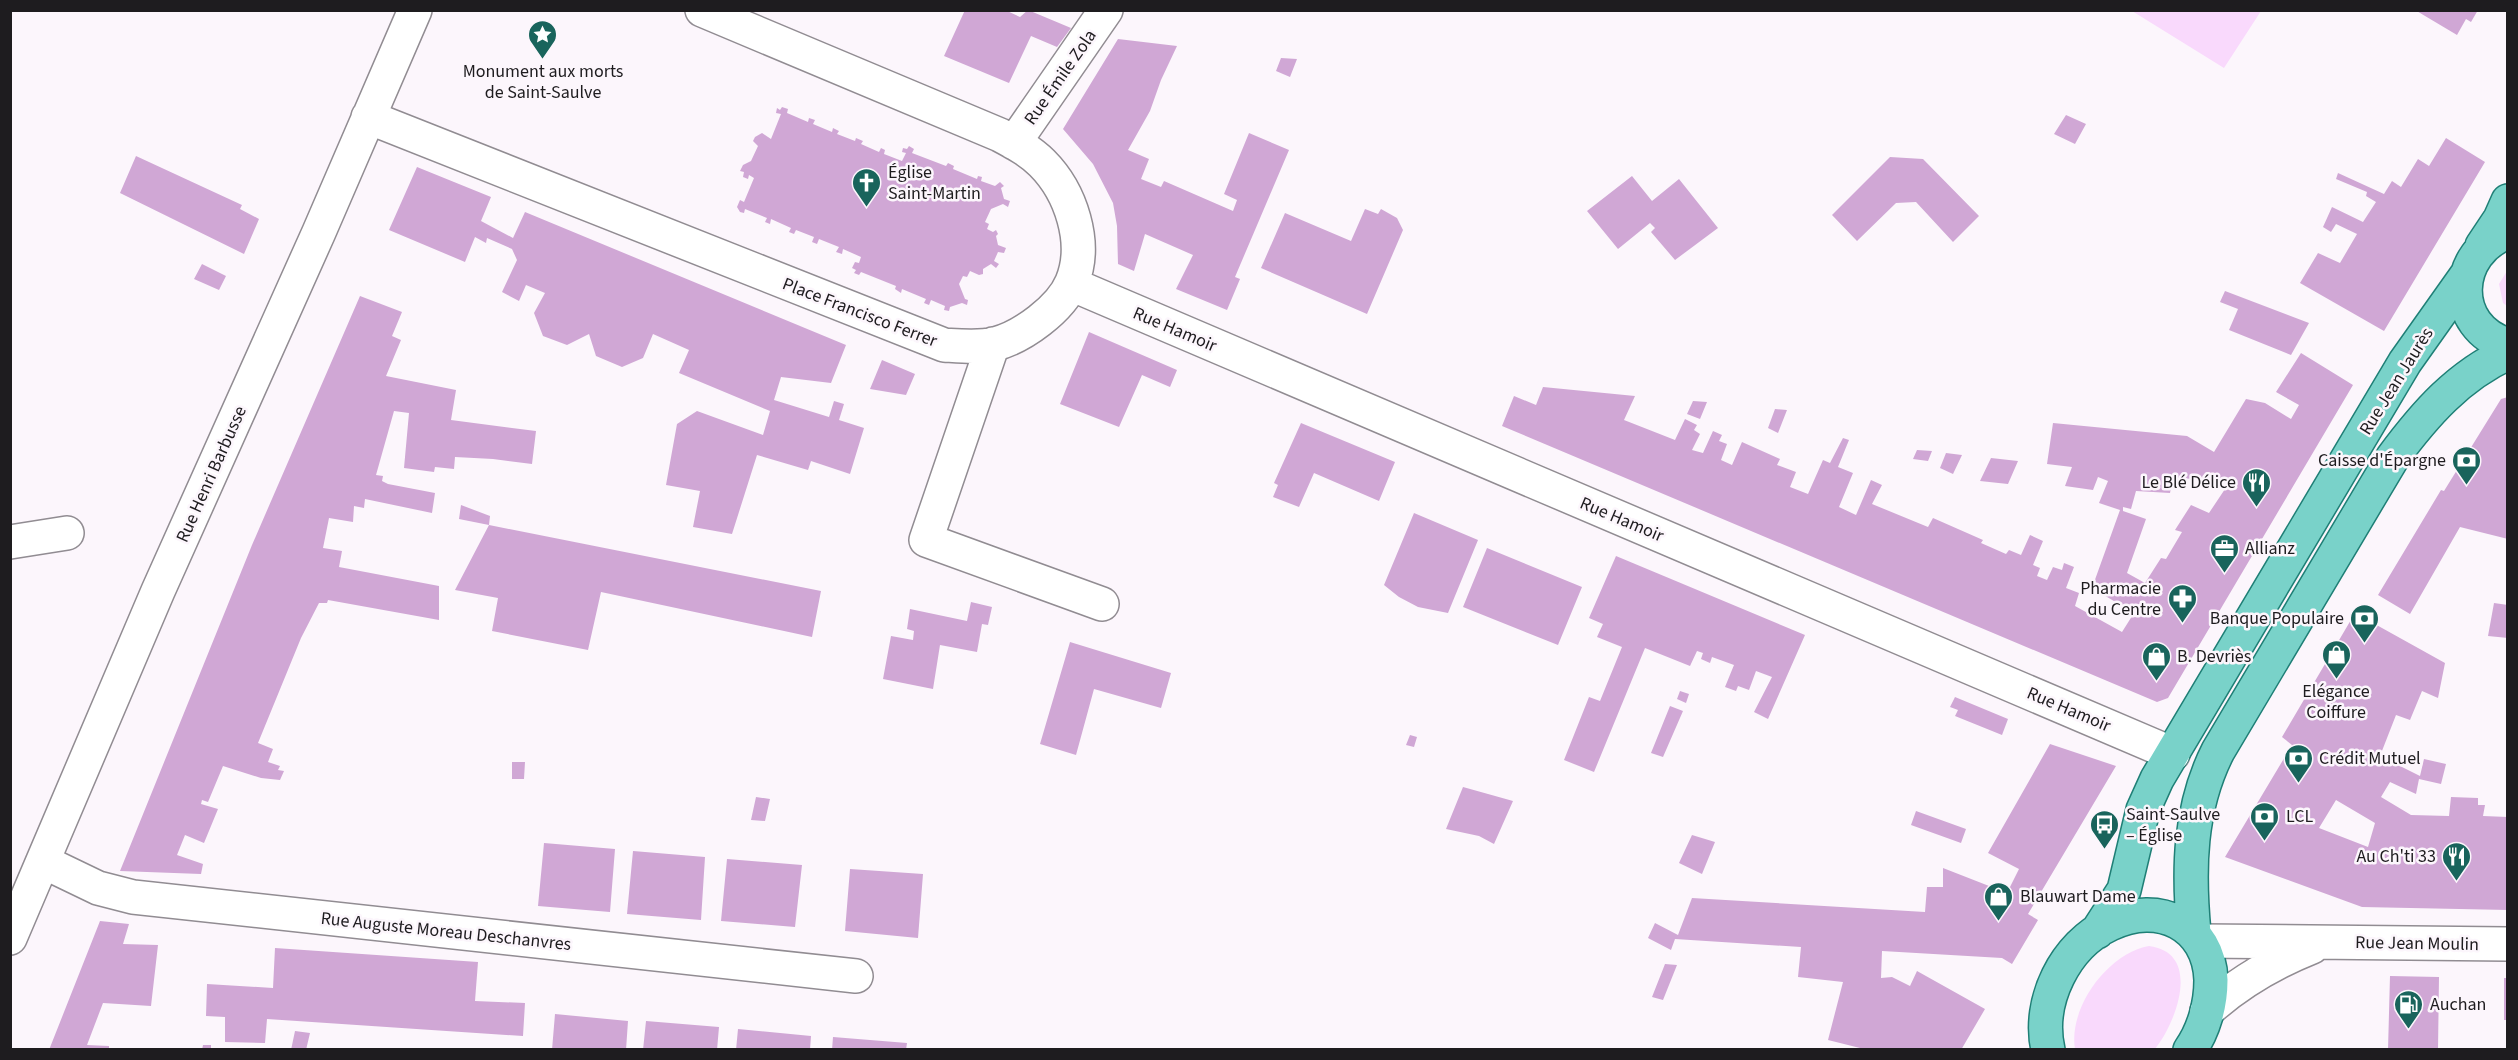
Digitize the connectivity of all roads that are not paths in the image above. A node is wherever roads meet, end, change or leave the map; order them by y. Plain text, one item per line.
1 (415, 10) edge
2 (702, 10) edge
3 (1106, 10) edge
4 (368, 117) junction
5 (1014, 143) junction
6 (2508, 201) edge
7 (2508, 232) edge
8 (2473, 262) junction
9 (1071, 284) junction
10 (993, 345) junction
11 (2508, 345) edge
12 (2508, 353) edge
13 (67, 533) dead end
14 (10, 543) edge
15 (1102, 604) dead end
16 (2173, 754) junction
17 (44, 862) junction
18 (2097, 932) junction
19 (2198, 937) junction
20 (10, 938) edge
21 (2326, 942) junction
22 (2508, 944) edge
23 (856, 976) dead end
24 (2207, 1011) junction
25 (2046, 1015) junction
26 (2024, 1050) edge
27 (2048, 1050) edge
28 (2190, 1050) edge

1 - 4 street, Rue Henri Barbusse
2 - 5 street, Place Francisco Ferrer
3 - 5 street, Rue Émile Zola
4 - 10 street, Place Francisco Ferrer
4 - 17 street, Rue Henri Barbusse
5 - 9 street, Place Francisco Ferrer
6 - 8 main road, Rue Jean Jaurès
7 - 8 main road
8 - 11 main road
8 - 16 main road, Rue Jean Jaurès
9 - 10 street, Place Francisco Ferrer
9 - 16 street, Rue Hamoir
10 - 15 street
12 - 19 main road
13 - 14 street
16 - 18 main road, Rue Jean Jaurès
17 - 20 street, Rue Henri Barbusse
17 - 23 street, Rue Auguste Moreau Deschanvres
18 - 19 main road, Rue Jean Jaurès
18 - 25 main road, Rue Jean Jaurès
19 - 21 street, Rue Jean Moulin
19 - 24 main road
21 - 22 street, Rue Jean Moulin
21 - 24 street, Rue Jean Moulin
24 - 28 main road
25 - 26 main road, Rue Jean Jaurès
25 - 27 main road, Rue Jean Jaurès

